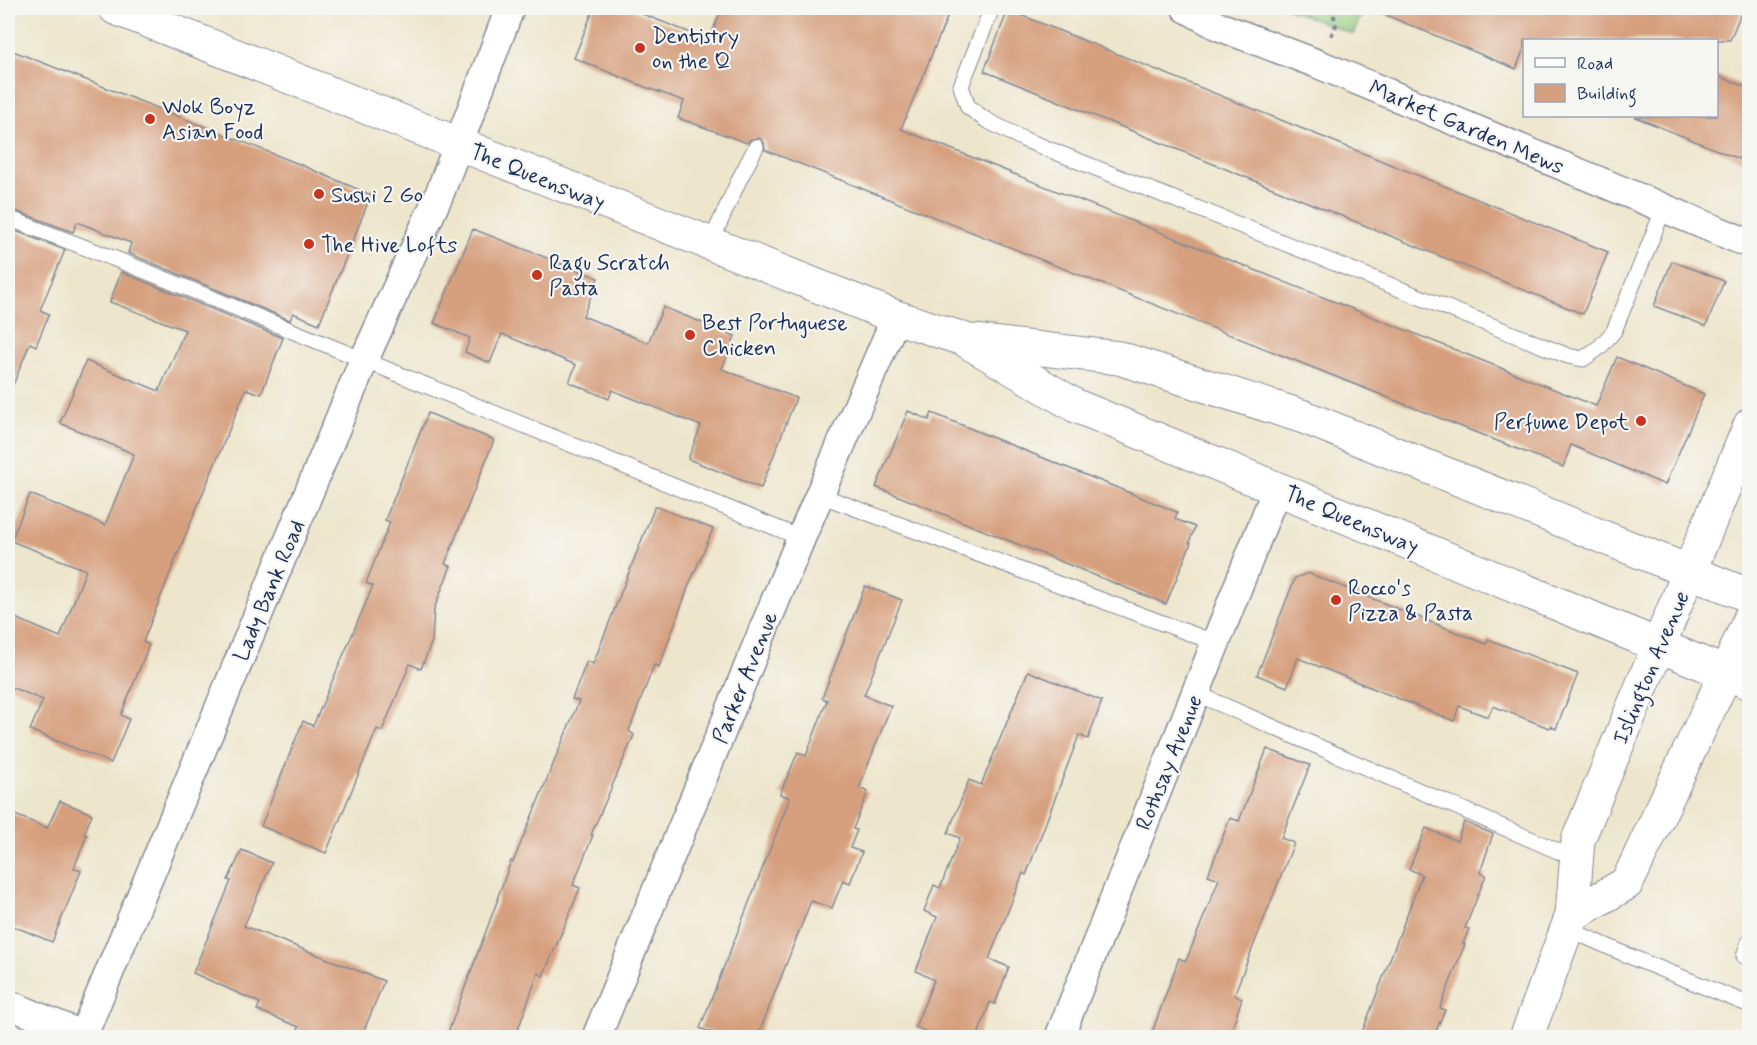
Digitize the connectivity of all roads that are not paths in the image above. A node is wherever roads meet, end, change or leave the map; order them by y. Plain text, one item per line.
1 (115, 8) edge
2 (510, 8) edge
3 (992, 8) edge
4 (1186, 8) edge
5 (459, 145) junction
6 (756, 147) dead end
7 (1664, 208) junction
8 (8, 218) edge
9 (710, 244) junction
10 (1749, 244) edge
11 (896, 317) junction
12 (963, 339) junction
13 (364, 360) junction
14 (1749, 425) edge
15 (1277, 488) junction
16 (820, 495) junction
17 (801, 538) junction
18 (1690, 572) junction
19 (1749, 596) edge
20 (1749, 618) edge
21 (1216, 643) junction
22 (1658, 646) junction
23 (1738, 678) edge
24 (1195, 693) junction
25 (1576, 860) junction
26 (1569, 921) junction
27 (1749, 942) edge
28 (1749, 958) edge
29 (8, 1004) edge
30 (1749, 1005) edge
31 (84, 1037) edge
32 (596, 1038) edge
33 (1059, 1038) edge
34 (1526, 1038) edge

1 - 5 main road, The Queensway
2 - 5 street, Lady Bank Road
3 - 7 lane
4 - 7 street, Market Garden Mews
5 - 9 main road, The Queensway
5 - 13 street, Lady Bank Road
6 - 9 lane
7 - 10 street, Market Garden Mews
8 - 13 lane
9 - 11 main road, The Queensway
11 - 12 main road, The Queensway
11 - 16 street, Parker Avenue
12 - 15 main road, The Queensway
12 - 18 main road, The Queensway
13 - 17 lane
13 - 31 street, Lady Bank Road
14 - 18 main road, Islington Avenue
15 - 21 street, Rothsay Avenue
15 - 22 main road, The Queensway
16 - 17 street, Parker Avenue
16 - 21 lane
17 - 32 street, Parker Avenue
18 - 19 main road, The Queensway
18 - 22 main road, Islington Avenue
20 - 23 main road
21 - 24 street, Rothsay Avenue
22 - 23 main road, The Queensway
22 - 25 main road, Islington Avenue
23 - 26 main road
24 - 25 lane
24 - 33 street, Rothsay Avenue
25 - 26 main road, Islington Avenue
26 - 30 lane
26 - 34 main road, Islington Avenue
27 - 28 lane
29 - 31 street

